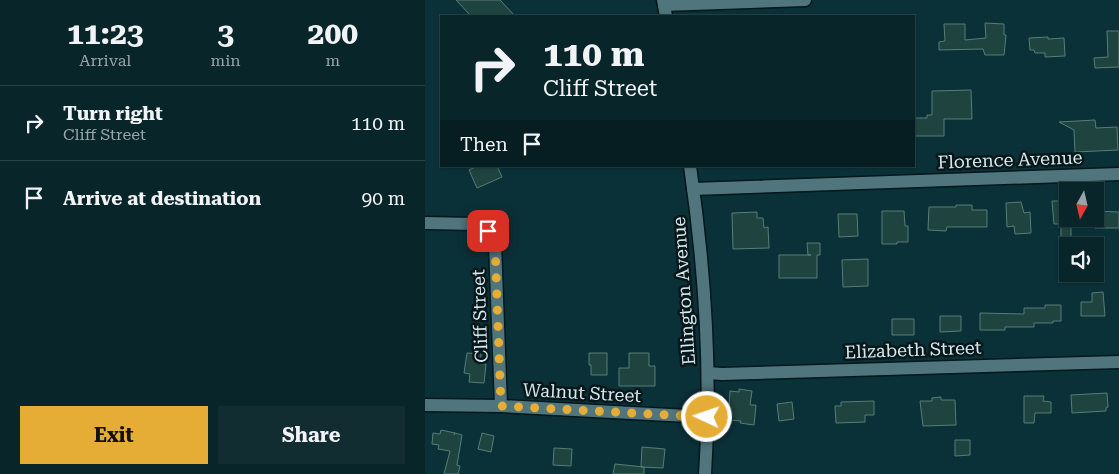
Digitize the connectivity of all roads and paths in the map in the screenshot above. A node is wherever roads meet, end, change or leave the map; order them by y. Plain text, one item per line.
1 (805, 0) edge
2 (664, 7) edge
3 (690, 167) edge
4 (1119, 174) edge
5 (693, 188) junction
6 (425, 223) edge
7 (1119, 362) edge
8 (708, 372) junction
9 (425, 405) edge
10 (501, 406) junction
11 (707, 417) junction
12 (705, 474) edge

1 - 2 street
3 - 5 street, Ellington Avenue
4 - 5 street, Florence Avenue
5 - 8 street, Ellington Avenue
6 - 10 street, Cliff Street
7 - 8 street, Elizabeth Street
8 - 11 street, Ellington Avenue
9 - 10 street, Walnut Street
10 - 11 street, Walnut Street
11 - 12 street, Ellington Avenue

